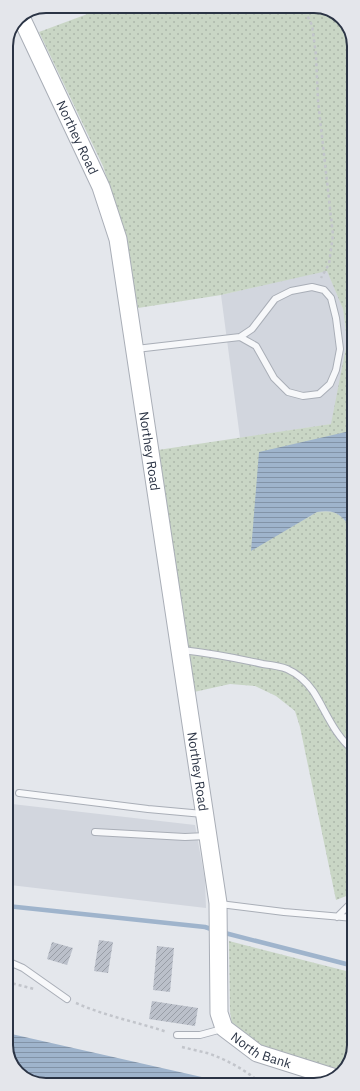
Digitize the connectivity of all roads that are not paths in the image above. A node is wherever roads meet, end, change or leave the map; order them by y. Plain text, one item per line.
1 (24, 22) edge
2 (240, 337) junction
3 (135, 349) junction
4 (180, 650) junction
5 (347, 744) edge
6 (19, 793) dead end
7 (204, 814) junction
8 (95, 832) dead end
9 (208, 836) junction
10 (218, 903) junction
11 (347, 907) edge
12 (337, 917) junction
13 (347, 918) edge
14 (13, 964) edge
15 (67, 999) road end
16 (224, 1028) junction
17 (177, 1035) road end
18 (326, 1076) edge

1 - 3 street, Northey Road
2 - 2 lane
2 - 3 lane
3 - 4 street, Northey Road
4 - 5 lane
4 - 7 street, Northey Road
6 - 7 lane
7 - 9 street, Northey Road
8 - 9 lane
9 - 10 street, Northey Road
10 - 12 lane
10 - 16 street, North Bank
11 - 12 lane
12 - 13 lane
14 - 15 lane
16 - 17 lane
16 - 18 street, North Bank

